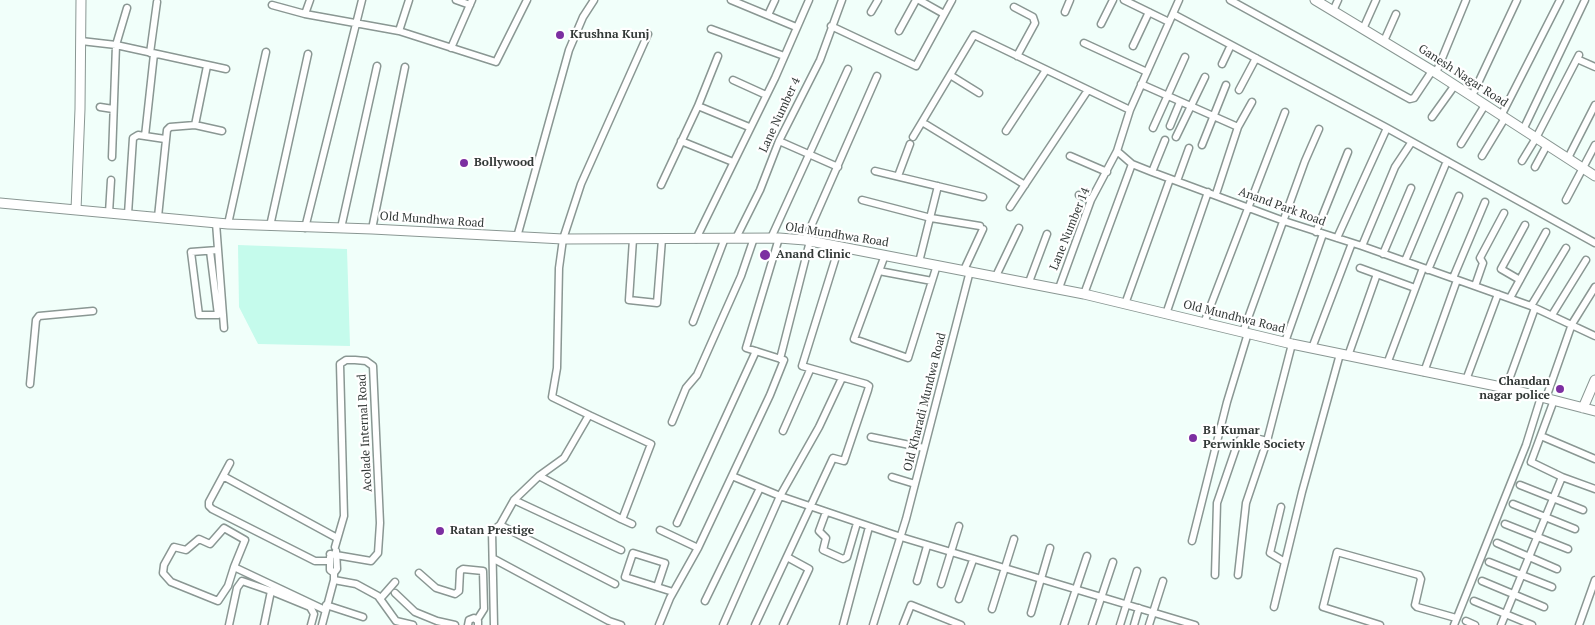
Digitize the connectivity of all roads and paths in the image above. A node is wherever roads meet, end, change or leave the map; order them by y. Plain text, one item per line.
1 (81, 0) edge
2 (310, 0) edge
3 (362, 0) edge
4 (409, 0) edge
5 (456, 0) edge
6 (527, 0) edge
7 (594, 0) edge
8 (731, 0) edge
9 (775, 0) edge
10 (809, 0) edge
11 (842, 0) edge
12 (878, 0) edge
13 (918, 0) edge
14 (952, 0) edge
15 (1070, 0) edge
16 (1113, 0) edge
17 (1124, 0) edge
18 (1180, 0) edge
19 (1230, 0) edge
20 (1338, 0) edge
21 (1376, 0) edge
22 (1466, 0) edge
23 (1517, 0) edge
24 (1560, 0) edge
25 (1585, 0) edge
26 (1319, 1) edge
27 (157, 2) dead end
28 (471, 2) edge
29 (272, 5) dead end
30 (1014, 6) dead end
31 (127, 8) dead end
32 (1333, 11) junction
33 (871, 12) dead end
34 (1065, 12) dead end
35 (1149, 12) junction
36 (305, 14) junction
37 (944, 14) junction
38 (1173, 14) junction
39 (1396, 14) dead end
40 (768, 15) junction
41 (356, 22) junction
42 (1169, 22) junction
43 (1101, 24) dead end
44 (830, 26) junction
45 (796, 27) junction
46 (711, 29) dead end
47 (1363, 29) junction
48 (399, 31) junction
49 (899, 31) dead end
50 (648, 34) dead end
51 (1384, 41) junction
52 (81, 42) junction
53 (1084, 43) dead end
54 (116, 45) junction
55 (1231, 45) junction
56 (1133, 46) dead end
57 (451, 48) junction
58 (266, 52) dead end
59 (152, 53) junction
60 (308, 54) dead end
61 (718, 56) dead end
62 (784, 56) junction
63 (1017, 56) junction
64 (1185, 57) dead end
65 (1256, 58) junction
66 (1222, 64) dead end
67 (207, 66) junction
68 (377, 66) dead end
69 (405, 67) dead end
70 (1595, 67) edge
71 (226, 69) dead end
72 (848, 69) dead end
73 (1046, 70) junction
74 (1147, 72) junction
75 (1434, 72) junction
76 (950, 75) junction
77 (877, 76) dead end
78 (1205, 77) dead end
79 (733, 80) dead end
80 (1141, 84) junction
81 (1226, 85) dead end
82 (1455, 85) junction
83 (1088, 90) junction
84 (1239, 90) dead end
85 (978, 92) dead end
86 (766, 94) junction
87 (1166, 96) junction
88 (1472, 96) junction
89 (1180, 102) junction
90 (1252, 102) dead end
91 (1486, 105) junction
92 (1595, 105) edge
93 (698, 106) junction
94 (100, 107) dead end
95 (1192, 107) junction
96 (113, 108) junction
97 (1130, 110) junction
98 (1285, 112) dead end
99 (1214, 116) junction
100 (1432, 117) dead end
101 (1503, 117) junction
102 (922, 122) junction
103 (195, 125) junction
104 (1170, 126) dead end
105 (1238, 127) junction
106 (749, 128) junction
107 (1153, 128) dead end
108 (1387, 128) junction
109 (1319, 129) dead end
110 (1006, 130) dead end
111 (1523, 130) junction
112 (222, 131) dead end
113 (145, 136) junction
114 (912, 137) dead end
115 (1176, 137) dead end
116 (1536, 138) junction
117 (165, 139) junction
118 (1165, 140) dead end
119 (681, 141) junction
120 (779, 141) junction
121 (1411, 143) junction
122 (910, 144) dead end
123 (1460, 144) dead end
124 (1202, 145) dead end
125 (1548, 145) junction
126 (1595, 145) edge
127 (1189, 148) dead end
128 (1117, 151) junction
129 (1348, 152) dead end
130 (809, 154) junction
131 (1070, 156) dead end
132 (1482, 156) dead end
133 (112, 157) dead end
134 (1568, 158) junction
135 (1447, 161) junction
136 (733, 162) junction
137 (1522, 162) dead end
138 (1132, 164) junction
139 (838, 167) junction
140 (1535, 168) dead end
141 (1583, 169) junction
142 (875, 171) dead end
143 (1106, 172) junction
144 (1152, 172) junction
145 (898, 176) junction
146 (1595, 176) edge
147 (111, 180) dead end
148 (1174, 180) junction
149 (661, 185) dead end
150 (1025, 185) junction
151 (938, 186) junction
152 (1411, 188) dead end
153 (1208, 192) junction
154 (1216, 194) junction
155 (1079, 195) dead end
156 (984, 196) dead end
157 (1459, 196) dead end
158 (862, 200) dead end
159 (1091, 200) junction
160 (1566, 200) dead end
161 (1485, 202) dead end
162 (0, 203) edge
163 (1010, 207) dead end
164 (1248, 207) junction
165 (76, 210) junction
166 (109, 213) junction
167 (1504, 213) dead end
168 (128, 214) junction
169 (158, 217) junction
170 (931, 218) junction
171 (1284, 221) junction
172 (216, 223) junction
173 (228, 224) junction
174 (1525, 225) dead end
175 (270, 226) junction
176 (305, 228) junction
177 (341, 228) junction
178 (372, 228) junction
179 (1019, 228) dead end
180 (1546, 232) dead end
181 (1319, 233) junction
182 (1047, 234) dead end
183 (517, 237) junction
184 (725, 238) junction
185 (736, 238) junction
186 (754, 238) junction
187 (775, 238) junction
188 (1337, 238) junction
189 (563, 239) junction
190 (633, 239) junction
191 (662, 239) junction
192 (696, 239) junction
193 (807, 241) junction
194 (1352, 243) junction
195 (1595, 243) edge
196 (1362, 246) junction
197 (840, 247) junction
198 (1566, 248) dead end
199 (218, 250) junction
200 (210, 251) junction
201 (1383, 254) junction
202 (885, 255) junction
203 (1586, 260) dead end
204 (1405, 261) junction
205 (920, 262) junction
206 (937, 265) junction
207 (1360, 268) dead end
208 (1426, 269) junction
209 (967, 270) junction
210 (879, 271) junction
211 (1377, 274) junction
212 (996, 276) junction
213 (1455, 279) junction
214 (1520, 280) junction
215 (932, 281) junction
216 (1028, 282) junction
217 (1475, 286) junction
218 (1595, 287) edge
219 (1058, 288) junction
220 (1415, 288) junction
221 (1084, 294) junction
222 (1498, 294) junction
223 (1510, 298) junction
224 (1125, 304) junction
225 (1533, 307) junction
226 (93, 311) dead end
227 (1166, 314) junction
228 (1552, 315) junction
229 (693, 322) dead end
230 (1204, 323) junction
231 (1572, 324) junction
232 (224, 328) dead end
233 (1246, 333) junction
234 (1595, 336) edge
235 (1288, 343) junction
236 (1312, 348) junction
237 (756, 351) junction
238 (1344, 355) junction
239 (780, 359) junction
240 (1387, 364) junction
241 (810, 370) junction
242 (1424, 372) junction
243 (842, 378) junction
244 (1466, 380) junction
245 (1595, 380) edge
246 (30, 384) dead end
247 (1506, 388) junction
248 (1547, 398) junction
249 (1583, 408) junction
250 (1595, 411) edge
251 (589, 415) junction
252 (672, 422) dead end
253 (783, 431) dead end
254 (871, 436) dead end
255 (1541, 436) junction
256 (1267, 442) junction
257 (924, 448) junction
258 (1595, 459) edge
259 (230, 464) dead end
260 (223, 476) junction
261 (539, 476) junction
262 (732, 476) junction
263 (892, 477) dead end
264 (1562, 477) junction
265 (915, 484) junction
266 (1520, 485) dead end
267 (760, 488) junction
268 (1595, 489) edge
269 (780, 496) junction
270 (1551, 499) junction
271 (514, 500) junction
272 (1513, 504) dead end
273 (811, 507) junction
274 (1281, 507) dead end
275 (1583, 510) dead end
276 (826, 512) junction
277 (621, 518) junction
278 (1544, 518) junction
279 (677, 523) dead end
280 (857, 523) junction
281 (632, 524) dead end
282 (1505, 524) dead end
283 (500, 525) junction
284 (959, 526) dead end
285 (869, 527) junction
286 (660, 530) dead end
287 (1575, 530) dead end
288 (901, 537) junction
289 (1536, 537) junction
290 (337, 538) junction
291 (1014, 539) dead end
292 (1192, 541) dead end
293 (1497, 543) dead end
294 (927, 546) junction
295 (698, 548) junction
296 (1050, 548) dead end
297 (1568, 549) dead end
298 (621, 550) dead end
299 (950, 553) junction
300 (1087, 556) dead end
301 (332, 557) junction
302 (787, 557) junction
303 (1528, 557) junction
304 (494, 559) junction
305 (973, 560) junction
306 (1113, 562) dead end
307 (1285, 562) junction
308 (1490, 562) dead end
309 (234, 567) junction
310 (1004, 569) junction
311 (1557, 569) dead end
312 (1137, 571) dead end
313 (419, 574) dead end
314 (1215, 575) dead end
315 (1238, 575) dead end
316 (334, 576) junction
317 (1520, 576) junction
318 (1041, 580) junction
319 (1595, 580) edge
320 (1163, 581) dead end
321 (395, 582) dead end
322 (917, 582) dead end
323 (1482, 582) dead end
324 (615, 584) dead end
325 (941, 584) dead end
326 (656, 587) junction
327 (1552, 587) dead end
328 (1076, 590) junction
329 (271, 591) junction
330 (673, 592) junction
331 (395, 593) dead end
332 (1513, 595) junction
333 (1100, 598) junction
334 (380, 599) junction
335 (959, 599) dead end
336 (705, 601) dead end
337 (1474, 601) dead end
338 (1126, 605) junction
339 (1274, 607) dead end
340 (1544, 607) dead end
341 (326, 608) junction
342 (1139, 608) junction
343 (992, 609) dead end
344 (1153, 612) junction
345 (1031, 613) dead end
346 (1505, 614) junction
347 (363, 617) dead end
348 (1466, 621) dead end
349 (478, 622) edge
350 (1455, 622) edge
351 (1182, 623) edge
352 (229, 625) edge
353 (264, 625) edge
354 (311, 625) edge
355 (322, 625) edge
356 (413, 625) edge
357 (455, 625) edge
358 (468, 625) edge
359 (494, 625) edge
360 (621, 625) edge
361 (659, 625) edge
362 (723, 625) edge
363 (755, 625) edge
364 (783, 625) edge
365 (842, 625) edge
366 (873, 625) edge
367 (903, 625) edge
368 (962, 625) edge
369 (1064, 625) edge
370 (1092, 625) edge
371 (1120, 625) edge
372 (1134, 625) edge
373 (1149, 625) edge
374 (1194, 625) edge
375 (1380, 625) edge
376 (1475, 625) edge
377 (1501, 625) edge
378 (1532, 625) edge
379 (1579, 625) edge

1 - 52 street
2 - 36 street
3 - 41 street
4 - 48 street
5 - 28 street
6 - 57 street
7 - 183 street
8 - 40 street
9 - 40 street
10 - 45 street
11 - 44 street, Lane Number 4
12 - 33 street
13 - 37 street
13 - 49 street
14 - 37 street
15 - 34 street
16 - 43 street
17 - 35 street
18 - 38 street
19 - 75 street
20 - 32 street
21 - 47 street
22 - 75 street
23 - 88 street
24 - 101 street
25 - 111 street
26 - 32 street, Ganesh Nagar Road
27 - 59 street
28 - 57 street
29 - 36 street
30 - 63 street
31 - 54 street
32 - 47 street, Ganesh Nagar Road
35 - 42 street
35 - 56 street
36 - 41 street
37 - 44 street
38 - 42 street
38 - 55 street
39 - 51 street
40 - 45 street
41 - 48 street
41 - 176 street
42 - 74 street
44 - 120 street, Lane Number 4
45 - 62 street
46 - 62 street
47 - 51 street, Ganesh Nagar Road
48 - 57 street
50 - 189 street
51 - 75 street, Ganesh Nagar Road
52 - 54 street
52 - 165 street
53 - 74 street
54 - 59 street
54 - 96 street
55 - 65 street
55 - 66 street
58 - 173 street
59 - 67 street
59 - 113 street
60 - 175 street
61 - 93 street
62 - 86 street
63 - 73 street
63 - 76 street
64 - 87 street
65 - 84 street
65 - 108 street
67 - 71 street
67 - 103 street
68 - 177 street
69 - 178 street
70 - 116 street
72 - 130 street
73 - 83 street
73 - 110 street
74 - 80 street
75 - 82 street, Ganesh Nagar Road
76 - 85 street
76 - 102 street
77 - 139 street
78 - 95 street
79 - 86 street
80 - 87 street
80 - 97 street
81 - 99 street
82 - 88 street, Ganesh Nagar Road
82 - 100 street
83 - 97 street
83 - 150 street
86 - 106 street
87 - 89 street
87 - 107 street
88 - 91 street, Ganesh Nagar Road
89 - 95 street
89 - 104 street
90 - 105 street
91 - 101 street, Ganesh Nagar Road
91 - 123 street
92 - 134 street
93 - 106 street
93 - 119 street
94 - 96 street
95 - 99 street
95 - 115 street
96 - 133 street
97 - 128 street
98 - 164 street
99 - 105 street
99 - 124 street
101 - 111 street, Ganesh Nagar Road
101 - 132 street
102 - 114 street
102 - 150 street
103 - 112 street
103 - 117 street
105 - 154 street
106 - 136 street
108 - 121 street
108 - 188 street
109 - 171 street
111 - 116 street, Ganesh Nagar Road
113 - 117 street
113 - 168 street
116 - 125 street, Ganesh Nagar Road
116 - 137 street
117 - 169 street
118 - 144 street
119 - 136 street
119 - 149 street
120 - 130 street
120 - 185 street, Lane Number 4
121 - 135 street
121 - 196 street
122 - 145 street
125 - 134 street, Ganesh Nagar Road
125 - 140 street
126 - 141 street
127 - 148 street
128 - 138 street, Anand Park Road
128 - 143 street, Lane Number 14
129 - 181 street
130 - 139 street
130 - 187 street
131 - 143 street
134 - 141 street, Ganesh Nagar Road
135 - 195 street
135 - 204 street
136 - 192 street
138 - 144 street, Anand Park Road
138 - 221 street
139 - 193 street
141 - 146 street, Ganesh Nagar Road
141 - 160 street
142 - 145 street
143 - 159 street, Lane Number 14
144 - 148 street, Anand Park Road
145 - 151 street
147 - 166 street
148 - 153 street, Anand Park Road
148 - 224 street
150 - 163 street
151 - 156 street
151 - 170 street
152 - 201 street
153 - 154 street, Anand Park Road
153 - 227 street
154 - 164 street, Anand Park Road
155 - 159 street
157 - 208 street
158 - 170 street
159 - 219 street, Lane Number 14
161 - 213 street
162 - 165 street, Old Mundhwa Road
164 - 171 street, Anand Park Road
164 - 230 street
165 - 166 street, Old Mundhwa Road
166 - 168 street, Old Mundhwa Road
167 - 217 street
168 - 169 street, Old Mundhwa Road
169 - 172 street, Old Mundhwa Road
170 - 205 street
170 - 209 street, Old Kharadi Mundwa Road
171 - 181 street, Anand Park Road
171 - 233 street
172 - 173 street, Old Mundhwa Road
172 - 199 street
173 - 175 street, Old Mundhwa Road
174 - 214 street
175 - 176 street, Old Mundhwa Road
176 - 177 street, Old Mundhwa Road
177 - 178 street, Old Mundhwa Road
178 - 183 street, Old Mundhwa Road
179 - 212 street
180 - 214 street
181 - 188 street, Anand Park Road
181 - 235 street
182 - 216 street
183 - 189 street, Old Mundhwa Road
184 - 185 street, Old Mundhwa Road
184 - 192 street, Old Mundhwa Road
184 - 229 street
185 - 186 street, Old Mundhwa Road
186 - 187 street, Old Mundhwa Road
186 - 252 street
187 - 193 street, Old Mundhwa Road
187 - 237 street
188 - 194 street, Anand Park Road
189 - 190 street, Old Mundhwa Road
189 - 251 street
190 - 191 street, Old Mundhwa Road
190 - 191 street
191 - 192 street, Old Mundhwa Road
193 - 197 street, Old Mundhwa Road
193 - 239 street
194 - 196 street, Anand Park Road
194 - 236 street
196 - 201 street, Anand Park Road
197 - 202 street, Old Mundhwa Road
197 - 241 street
198 - 225 street
199 - 200 street
199 - 232 street
200 - 200 street
201 - 204 street, Anand Park Road
202 - 205 street, Old Mundhwa Road
202 - 210 street
203 - 228 street
204 - 208 street, Anand Park Road
205 - 206 street, Old Mundhwa Road
206 - 209 street, Old Mundhwa Road
206 - 215 street
207 - 211 street
208 - 213 street, Anand Park Road
208 - 220 street
209 - 212 street, Old Mundhwa Road
209 - 257 street, Old Kharadi Mundwa Road
210 - 215 street
210 - 215 street
211 - 220 street
211 - 238 street
212 - 216 street, Old Mundhwa Road
213 - 217 street, Anand Park Road
213 - 242 street
214 - 223 street
216 - 219 street, Old Mundhwa Road
217 - 222 street, Anand Park Road
218 - 231 street
219 - 221 street, Old Mundhwa Road
220 - 240 street
221 - 224 street, Old Mundhwa Road
222 - 223 street, Anand Park Road
222 - 244 street
223 - 225 street, Anand Park Road
224 - 227 street, Old Mundhwa Road
225 - 228 street, Anand Park Road
225 - 247 street
226 - 246 street
227 - 230 street, Old Mundhwa Road
228 - 231 street, Anand Park Road
230 - 233 street, Old Mundhwa Road
231 - 234 street, Anand Park Road
231 - 248 street
233 - 235 street, Old Mundhwa Road
233 - 292 street
235 - 236 street, Old Mundhwa Road
235 - 256 street
236 - 238 street, Old Mundhwa Road
237 - 239 street
237 - 279 street
238 - 240 street, Old Mundhwa Road
238 - 307 street
239 - 262 street
240 - 242 street, Old Mundhwa Road
241 - 243 street
241 - 253 street
242 - 244 street, Old Mundhwa Road
243 - 269 street
243 - 273 street
244 - 247 street, Old Mundhwa Road
245 - 249 street
247 - 248 street, Old Mundhwa Road
248 - 249 street, Old Mundhwa Road
248 - 255 street
248 - 350 street
249 - 250 street, Old Mundhwa Road
251 - 261 street
251 - 277 street
254 - 257 street
255 - 258 street
255 - 264 street
256 - 314 street
256 - 315 street
257 - 265 street, Old Kharadi Mundwa Road
259 - 260 street
260 - 290 street
260 - 301 street
261 - 271 street
261 - 277 street
262 - 267 street
262 - 295 street
263 - 265 street
264 - 268 street
264 - 270 street
265 - 288 street, Old Kharadi Mundwa Road
266 - 270 street
267 - 269 street
267 - 336 street
269 - 273 street
269 - 362 street
270 - 275 street
270 - 278 street
271 - 283 street
271 - 298 street
272 - 278 street
273 - 276 street
273 - 302 street
274 - 307 street
276 - 280 street
276 - 280 street
277 - 281 street
278 - 287 street
278 - 289 street
280 - 285 street
282 - 289 street
283 - 304 street
283 - 324 street
284 - 299 street
285 - 288 street
285 - 365 street
286 - 295 street
288 - 294 street
288 - 366 street, Old Kharadi Mundwa Road
289 - 297 street
289 - 303 street
290 - 301 street, Acolade Internal Road
290 - 301 street, Acolade Internal Road
291 - 310 street
293 - 303 street
294 - 299 street
294 - 322 street
295 - 330 street
296 - 318 street
299 - 305 street
299 - 325 street
300 - 328 street
301 - 316 street, Acolade Internal Road
302 - 363 street
302 - 364 street
303 - 311 street
303 - 317 street
304 - 359 street
304 - 360 street
305 - 310 street
305 - 335 street
306 - 333 street
307 - 339 street
308 - 317 street
309 - 309 street
309 - 341 street
310 - 318 street
310 - 343 street
312 - 338 street
313 - 349 street
316 - 334 street
316 - 341 street, Acolade Internal Road
317 - 327 street
317 - 332 street
318 - 328 street
318 - 345 street
319 - 379 street
320 - 344 street
321 - 334 street
323 - 332 street
326 - 326 street
326 - 330 street
328 - 333 street
328 - 369 street
329 - 352 street
329 - 353 street
329 - 354 street
330 - 361 street
331 - 357 street
332 - 340 street
332 - 346 street
333 - 338 street
333 - 370 street
334 - 356 street
337 - 346 street
338 - 342 street
338 - 371 street
341 - 347 street
341 - 355 street, Acolade Internal Road
342 - 344 street
342 - 372 street
344 - 351 street
344 - 373 street
346 - 377 street
346 - 378 street
348 - 376 street
349 - 358 street
350 - 375 street
351 - 374 street
367 - 368 street

